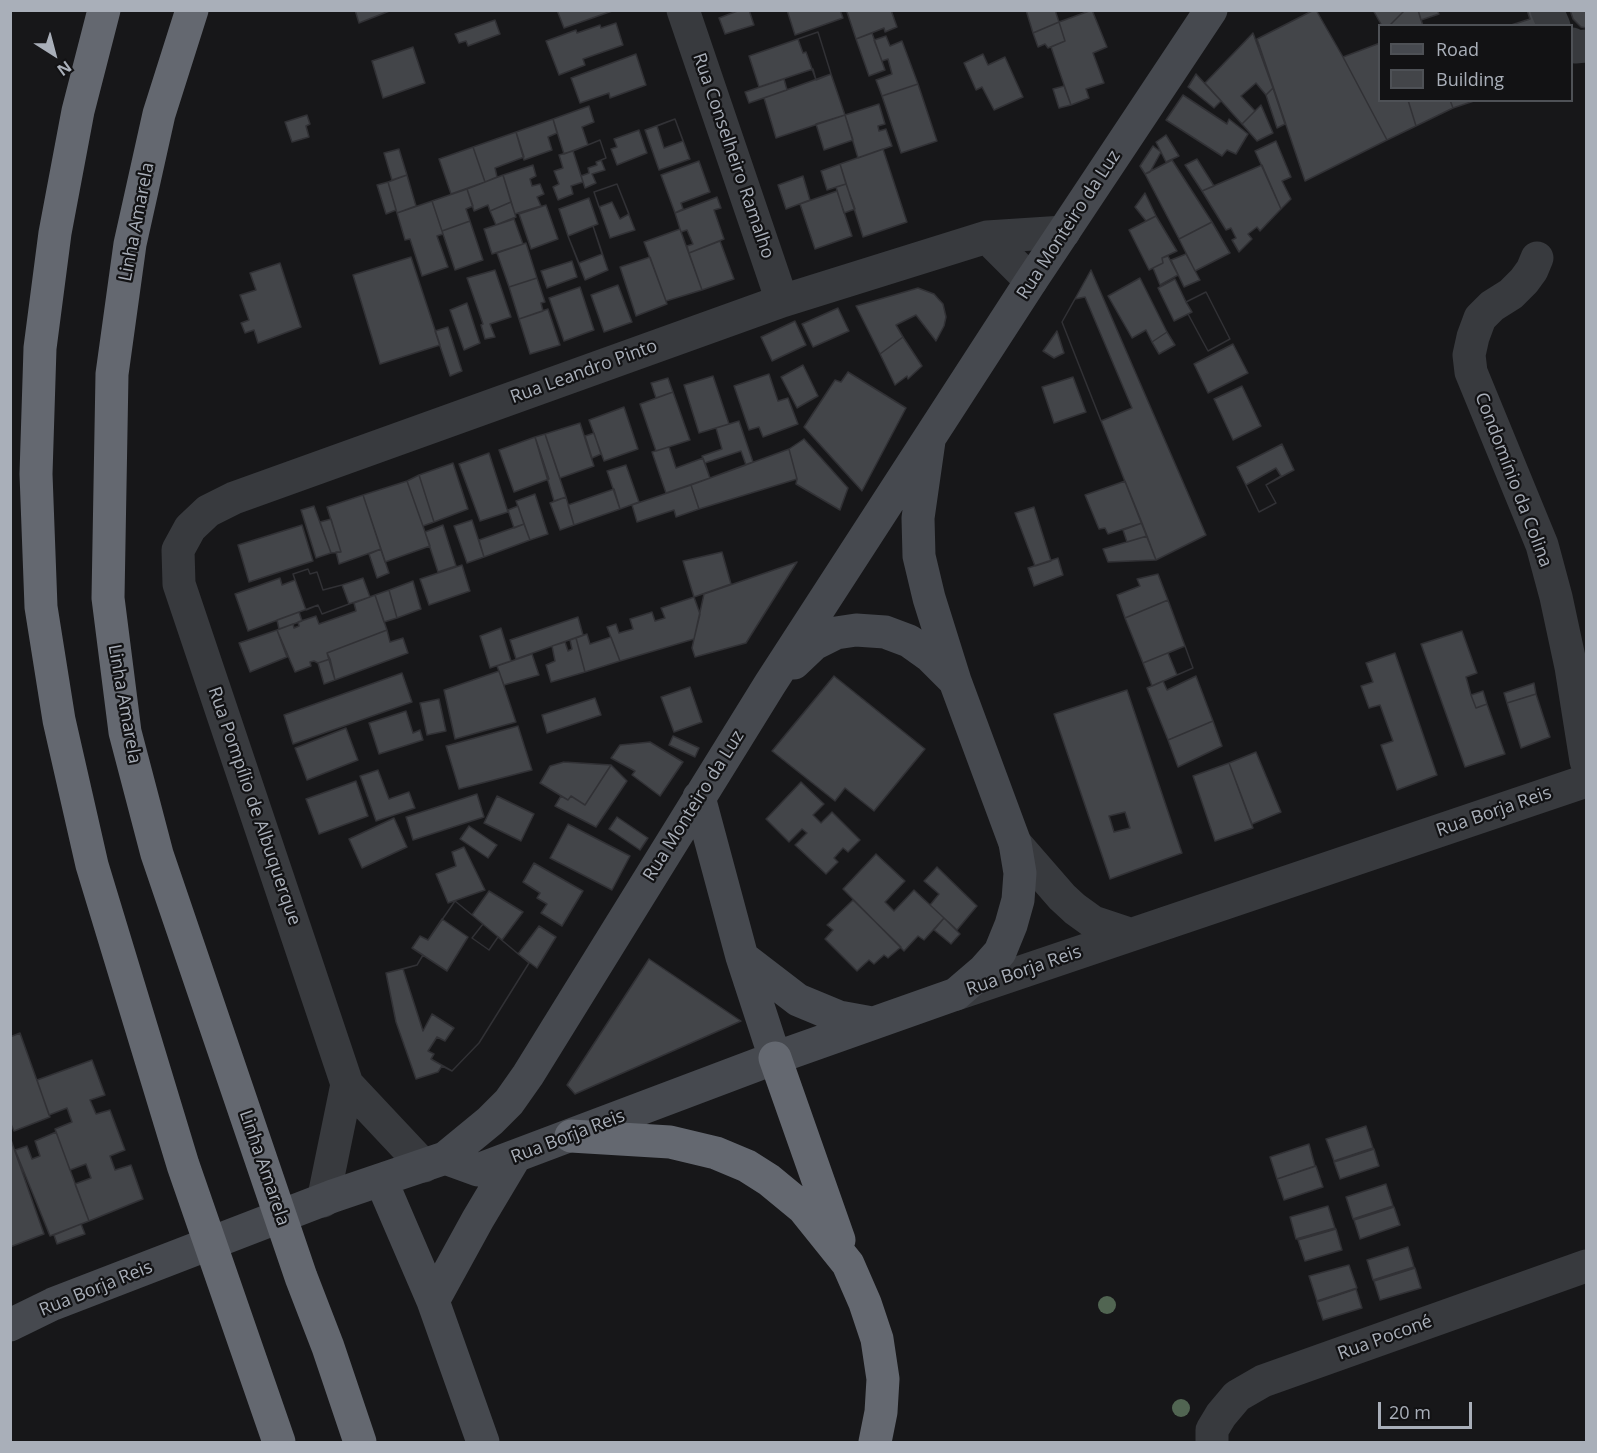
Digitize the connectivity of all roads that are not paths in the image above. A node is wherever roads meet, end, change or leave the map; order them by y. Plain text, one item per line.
1 (104, 10) edge
2 (192, 10) edge
3 (683, 10) edge
4 (1211, 10) edge
5 (1547, 10) edge
6 (1553, 24) edge
7 (1064, 232) junction
8 (987, 237) junction
9 (1537, 258) dead end
10 (1031, 281) junction
11 (782, 301) junction
12 (929, 441) junction
13 (190, 528) joint
14 (955, 681) junction
15 (770, 684) junction
16 (1587, 761) edge
17 (1587, 781) edge
18 (699, 797) junction
19 (1015, 843) junction
20 (1129, 934) junction
21 (742, 957) junction
22 (956, 994) junction
23 (872, 1023) junction
24 (775, 1058) junction
25 (347, 1084) junction
26 (571, 1136) junction
27 (515, 1156) junction
28 (434, 1162) junction
29 (381, 1179) junction
30 (323, 1201) junction
31 (848, 1264) junction
32 (1587, 1266) edge
33 (433, 1301) junction
34 (10, 1325) edge
35 (328, 1347) junction
36 (279, 1443) edge
37 (360, 1443) edge
38 (383, 1443) edge
39 (483, 1443) edge
40 (875, 1443) edge
41 (1212, 1443) edge

1 - 36 highway
2 - 35 highway, Linha Amarela
3 - 11 street, Rua Conselheiro Ramalho
4 - 7 street, Rua Monteiro da Luz
5 - 6 street
7 - 8 street, Rua Leandro Pinto
7 - 10 street, Rua Monteiro da Luz
8 - 10 street
8 - 11 street, Rua Leandro Pinto
9 - 16 street, Condomínio da Colina
10 - 12 street, Rua Monteiro da Luz
11 - 13 street, Rua Leandro Pinto
12 - 14 street, Rua Monteiro da Luz
12 - 15 street, Rua Monteiro da Luz
13 - 25 street, Rua Pompílio de Albuquerque
14 - 15 street
14 - 19 street, Rua Monteiro da Luz
15 - 18 street, Rua Monteiro da Luz
17 - 20 street, Rua Borja Reis
18 - 21 street
18 - 28 street, Rua Monteiro da Luz
19 - 20 street, Rua Borja Reis
19 - 22 street, Rua Monteiro da Luz
20 - 22 street, Rua Borja Reis
21 - 23 street
21 - 24 street
22 - 23 street, Rua Borja Reis
23 - 24 street, Rua Borja Reis
24 - 26 street, Rua Borja Reis
24 - 31 highway
25 - 28 street, Rua Pompílio de Albuquerque
25 - 30 street
26 - 27 street, Rua Borja Reis
26 - 31 highway
27 - 28 street, Rua Borja Reis
27 - 33 street
28 - 29 street, Rua Borja Reis
29 - 30 street, Rua Borja Reis
29 - 33 street
30 - 34 street, Rua Borja Reis
31 - 40 highway
32 - 41 street, Rua Poconé
33 - 39 street
35 - 37 highway, Linha Amarela
35 - 38 highway

